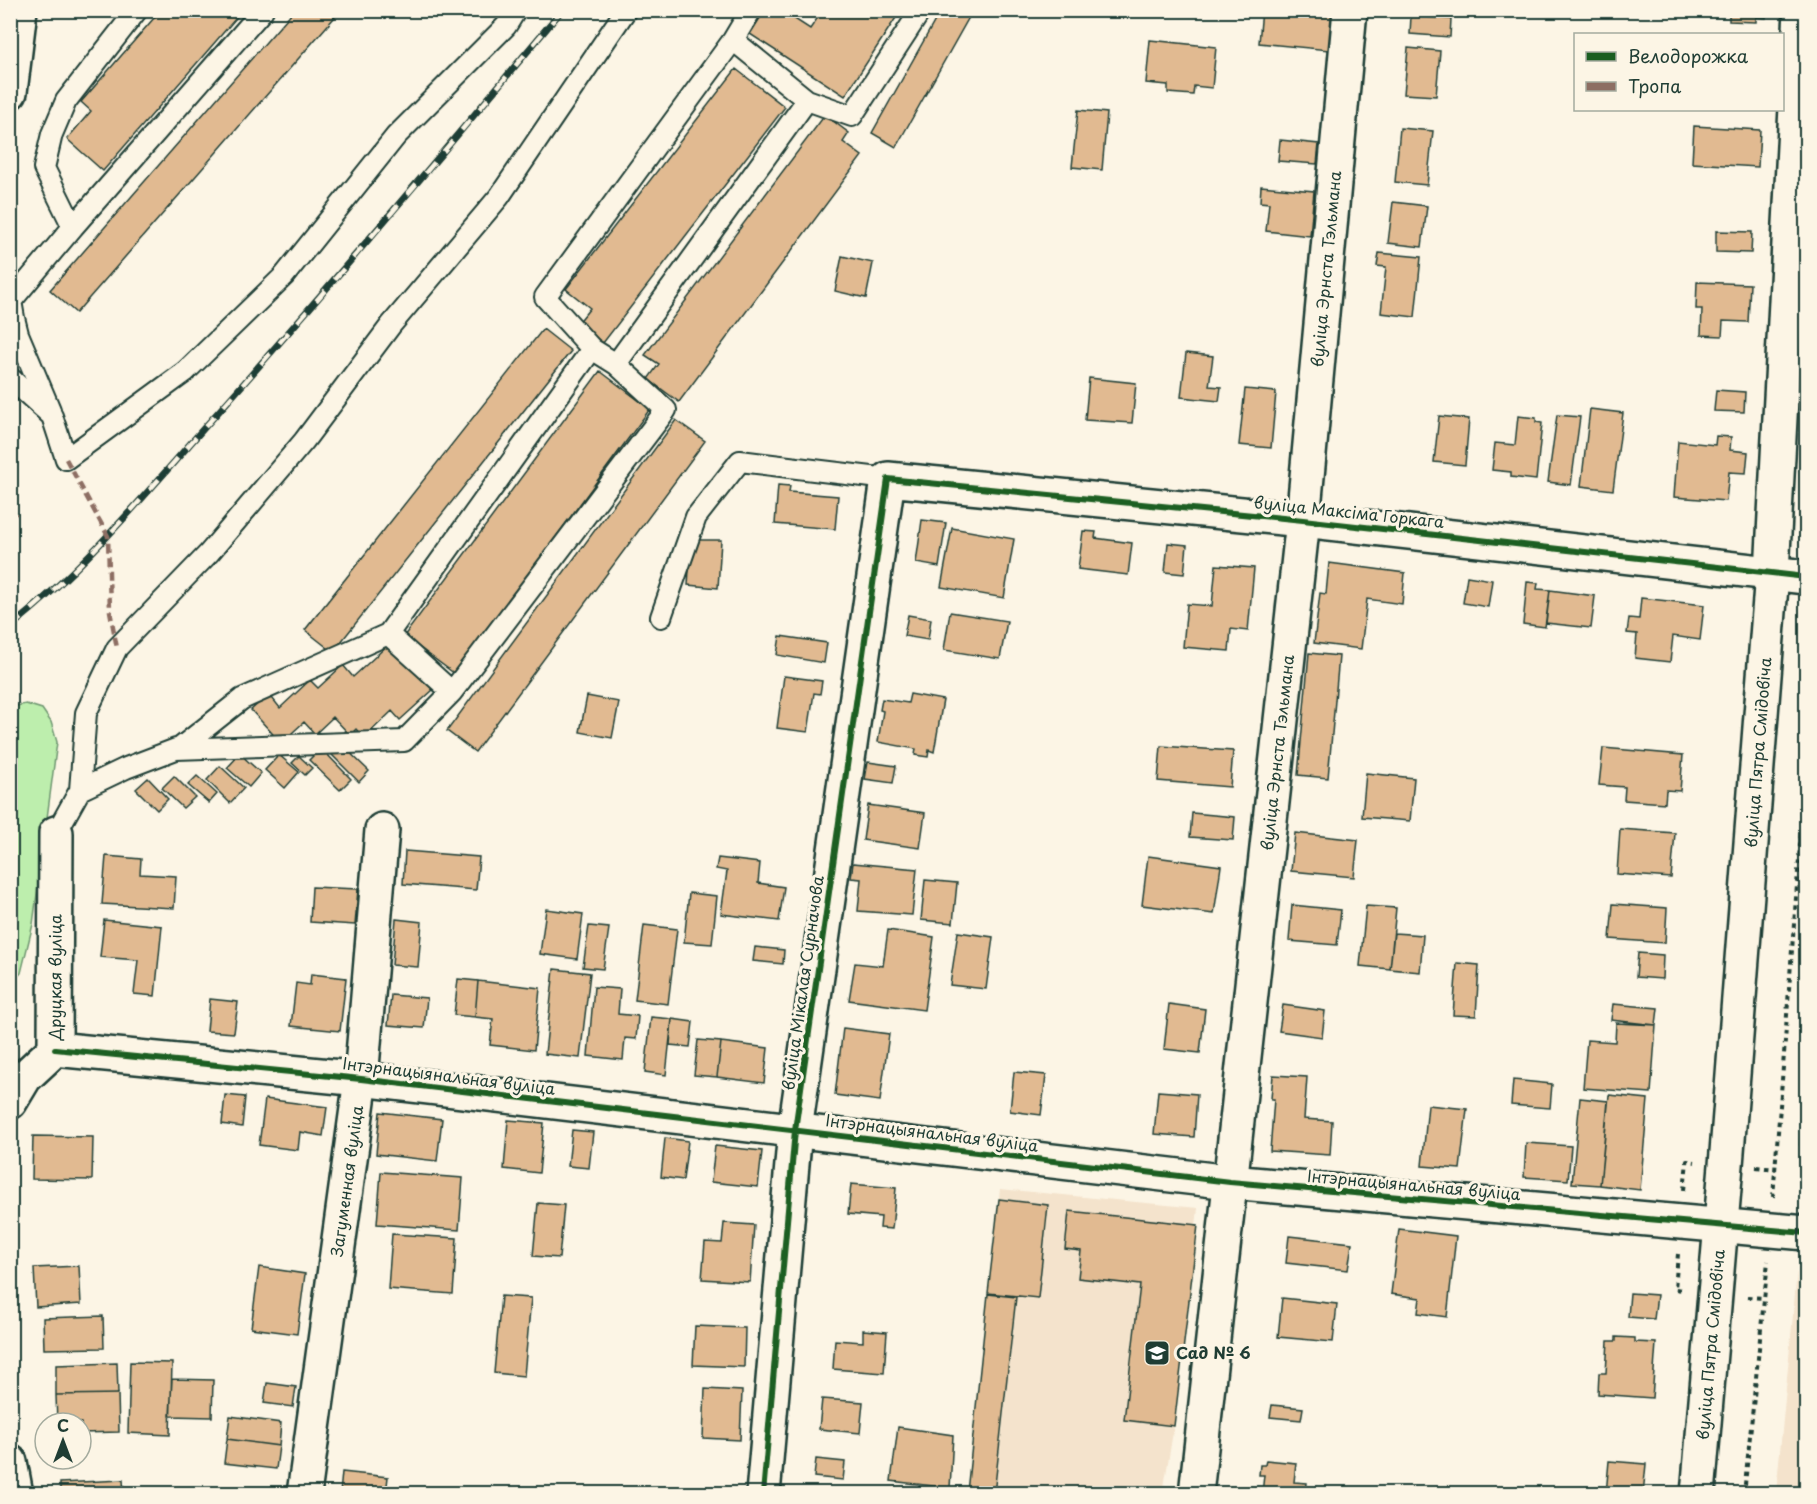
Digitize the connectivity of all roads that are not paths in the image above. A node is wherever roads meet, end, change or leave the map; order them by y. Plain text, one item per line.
1 (20, 10) edge
2 (137, 10) edge
3 (263, 10) edge
4 (516, 10) edge
5 (626, 10) edge
6 (752, 10) edge
7 (921, 10) edge
8 (1350, 10) edge
9 (1801, 10) edge
10 (733, 40) junction
11 (10, 92) edge
12 (807, 100) junction
13 (73, 227) junction
14 (11, 297) edge
15 (592, 349) junction
16 (616, 364) junction
17 (10, 378) edge
18 (52, 416) junction
19 (888, 479) junction
20 (1303, 520) junction
21 (1772, 573) junction
22 (1806, 577) edge
23 (661, 616) dead end
24 (388, 634) junction
25 (452, 692) junction
26 (180, 748) junction
27 (80, 790) junction
28 (382, 830) dead end
29 (56, 833) joint
30 (55, 1049) junction
31 (362, 1079) junction
32 (10, 1102) edge
33 (795, 1130) junction
34 (1230, 1182) junction
35 (1721, 1226) junction
36 (1806, 1233) edge
37 (10, 1461) edge
38 (15, 1494) edge
39 (304, 1494) edge
40 (763, 1494) edge
41 (1196, 1494) edge
42 (1698, 1494) edge

1 - 11 street
2 - 13 lane
3 - 13 lane
4 - 18 lane
5 - 27 lane
6 - 10 lane
7 - 12 lane
8 - 20 street, вуліца Эрнста Тэльмана
9 - 21 street, вуліца Пятра Смідовіча
10 - 12 lane
10 - 15 lane
12 - 16 lane
13 - 14 lane
14 - 18 lane
15 - 16 lane
15 - 24 lane
16 - 25 lane
17 - 18 lane
19 - 20 street, вуліца Максіма Горкага
19 - 23 lane
19 - 33 street, вуліца Мікалая Сурначова
20 - 21 street, вуліца Максіма Горкага
20 - 34 street, вуліца Эрнста Тэльмана
21 - 22 street, вуліца Максіма Горкага
21 - 35 street, вуліца Пятра Смідовіча
24 - 25 lane
24 - 26 lane
25 - 26 lane
26 - 27 lane
27 - 29 lane
28 - 31 street, Загуменная вуліца
29 - 30 street, Друцкая вуліца
30 - 31 street, Інтэрнацыянальная вуліца
30 - 32 street, Друцкая вуліца
31 - 33 street, Інтэрнацыянальная вуліца
31 - 39 street, Загуменная вуліца
33 - 34 street, Інтэрнацыянальная вуліца
33 - 40 street, вуліца Мікалая Сурначова
34 - 35 street, Інтэрнацыянальная вуліца
34 - 41 street, вуліца Эрнста Тэльмана
35 - 36 street, Інтэрнацыянальная вуліца
35 - 42 street, вуліца Пятра Смідовіча
37 - 38 street

